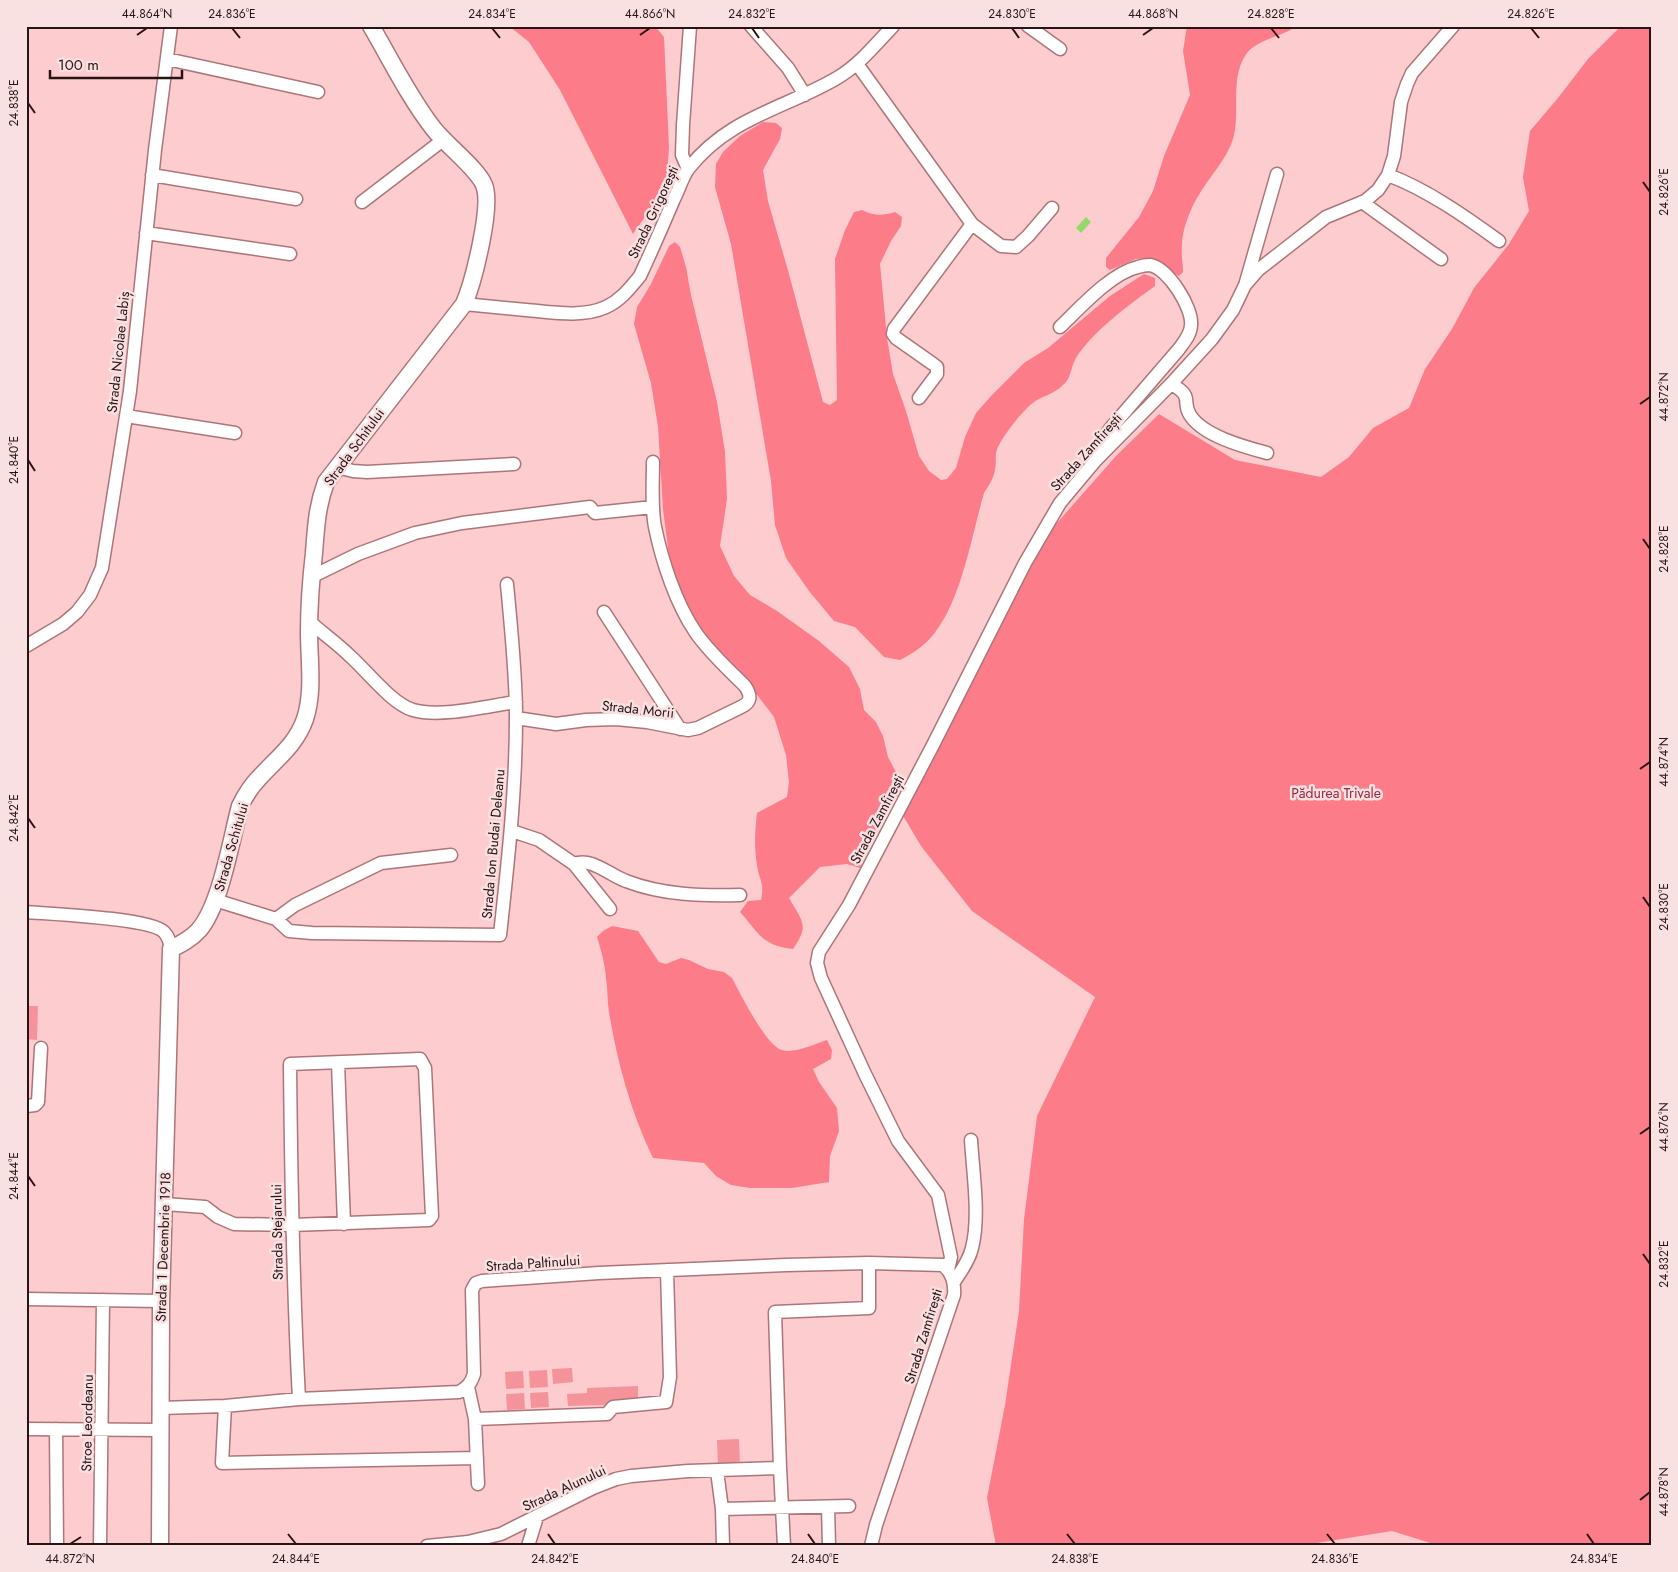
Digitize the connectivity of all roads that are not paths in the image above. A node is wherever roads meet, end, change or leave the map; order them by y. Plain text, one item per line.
1 (171, 26) edge
2 (371, 26) edge
3 (690, 26) edge
4 (751, 26) edge
5 (893, 26) edge
6 (1028, 26) edge
7 (1453, 26) edge
8 (1060, 49) dead end
9 (167, 59) junction
10 (857, 64) junction
11 (318, 92) dead end
12 (805, 95) junction
13 (443, 140) junction
14 (688, 169) junction
15 (1277, 174) dead end
16 (152, 175) junction
17 (1388, 175) junction
18 (296, 199) dead end
19 (362, 202) dead end
20 (1357, 204) junction
21 (1052, 208) dead end
22 (972, 224) junction
23 (146, 233) junction
24 (1499, 241) dead end
25 (290, 254) dead end
26 (1441, 259) dead end
27 (1245, 285) junction
28 (464, 304) junction
29 (1060, 327) dead end
30 (1172, 384) junction
31 (919, 398) dead end
32 (126, 416) junction
33 (235, 433) dead end
34 (1267, 453) dead end
35 (653, 462) dead end
36 (514, 464) dead end
37 (337, 466) junction
38 (1083, 474) junction
39 (653, 507) junction
40 (312, 577) junction
41 (507, 584) dead end
42 (604, 612) dead end
43 (309, 621) junction
44 (26, 646) edge
45 (516, 702) junction
46 (516, 718) junction
47 (680, 729) junction
48 (512, 831) junction
49 (451, 856) dead end
50 (574, 864) junction
51 (740, 895) dead end
52 (215, 900) junction
53 (610, 908) dead end
54 (26, 912) edge
55 (276, 919) junction
56 (171, 949) junction
57 (42, 1048) dead end
58 (338, 1063) junction
59 (26, 1106) edge
60 (971, 1140) dead end
61 (165, 1204) junction
62 (344, 1224) junction
63 (292, 1225) junction
64 (869, 1263) junction
65 (667, 1270) junction
66 (948, 1270) junction
67 (954, 1282) junction
68 (26, 1299) edge
69 (103, 1300) junction
70 (161, 1301) junction
71 (468, 1387) junction
72 (299, 1400) junction
73 (225, 1406) junction
74 (160, 1408) junction
75 (475, 1419) junction
76 (26, 1429) edge
77 (56, 1429) junction
78 (102, 1429) junction
79 (160, 1430) junction
80 (477, 1458) junction
81 (780, 1468) junction
82 (717, 1471) junction
83 (478, 1484) dead end
84 (849, 1506) dead end
85 (828, 1507) junction
86 (782, 1508) junction
87 (722, 1509) junction
88 (537, 1517) junction
89 (57, 1546) edge
90 (100, 1546) edge
91 (160, 1546) edge
92 (427, 1546) edge
93 (431, 1546) edge
94 (528, 1546) edge
95 (723, 1546) edge
96 (784, 1546) edge
97 (829, 1546) edge
98 (871, 1546) edge

1 - 9 street, Strada Nicolae Labiș
2 - 13 main road, Strada Schitului
3 - 14 street
4 - 12 street
5 - 10 street, Strada Grigorești
6 - 8 street
7 - 17 street
9 - 11 street
9 - 16 street, Strada Nicolae Labiș
10 - 12 street, Strada Grigorești
10 - 22 street
12 - 14 street, Strada Grigorești
13 - 19 street
13 - 28 main road, Strada Schitului
14 - 28 street, Strada Grigorești
15 - 27 street
16 - 18 street
16 - 23 street, Strada Nicolae Labiș
17 - 20 street, Strada Zamfirești
17 - 24 street
20 - 26 street
20 - 27 street, Strada Zamfirești
21 - 22 street
22 - 31 street
23 - 25 street
23 - 32 street, Strada Nicolae Labiș
27 - 30 street, Strada Zamfirești
28 - 37 main road, Strada Schitului
29 - 38 street
30 - 34 street
30 - 38 street, Strada Zamfirești
32 - 33 street
32 - 44 street, Strada Nicolae Labiș
35 - 39 street
36 - 37 street
37 - 40 main road, Strada Schitului
38 - 66 street, Strada Zamfirești
39 - 40 street
39 - 47 street, Strada Morii
40 - 43 main road, Strada Schitului
41 - 45 street, Strada Ion Budai Deleanu
42 - 47 street
43 - 45 street
43 - 52 main road, Strada Schitului
45 - 46 street, Strada Ion Budai Deleanu
46 - 47 street, Strada Morii
46 - 48 street, Strada Ion Budai Deleanu
48 - 50 street
48 - 55 street, Strada Ion Budai Deleanu
49 - 55 street
50 - 51 street
50 - 53 street
52 - 55 street, Strada Ion Budai Deleanu
52 - 56 main road, Strada Schitului
54 - 56 street
56 - 61 main road, Strada 1 Decembrie 1918
57 - 59 street
58 - 62 street
58 - 62 street
58 - 63 street, Strada Stejarului
60 - 67 street
61 - 63 street
61 - 70 main road, Strada 1 Decembrie 1918
62 - 63 street
63 - 72 street, Strada Stejarului
64 - 65 street, Strada Paltinului
64 - 66 street, Strada Paltinului
64 - 81 street
65 - 71 street, Strada Paltinului
65 - 75 street
66 - 67 street, Strada Zamfirești
67 - 98 street, Strada Zamfirești
68 - 69 street
69 - 70 street
69 - 78 street, Stroe Leordeanu
70 - 74 main road, Strada 1 Decembrie 1918
71 - 72 street
71 - 75 street
72 - 73 street
73 - 74 street
73 - 80 street
74 - 79 main road, Strada 1 Decembrie 1918
75 - 80 street
76 - 77 street
77 - 78 street
77 - 89 street
78 - 79 street
78 - 90 street, Stroe Leordeanu
79 - 91 main road, Strada 1 Decembrie 1918
80 - 83 street
81 - 82 street, Strada Alunului
81 - 86 street
82 - 87 street
82 - 88 street, Strada Alunului
84 - 85 street
85 - 86 street
85 - 97 street
86 - 87 street
86 - 96 street
87 - 95 street
88 - 93 street, Strada Alunului
88 - 94 street
92 - 93 street, Strada Alunului

